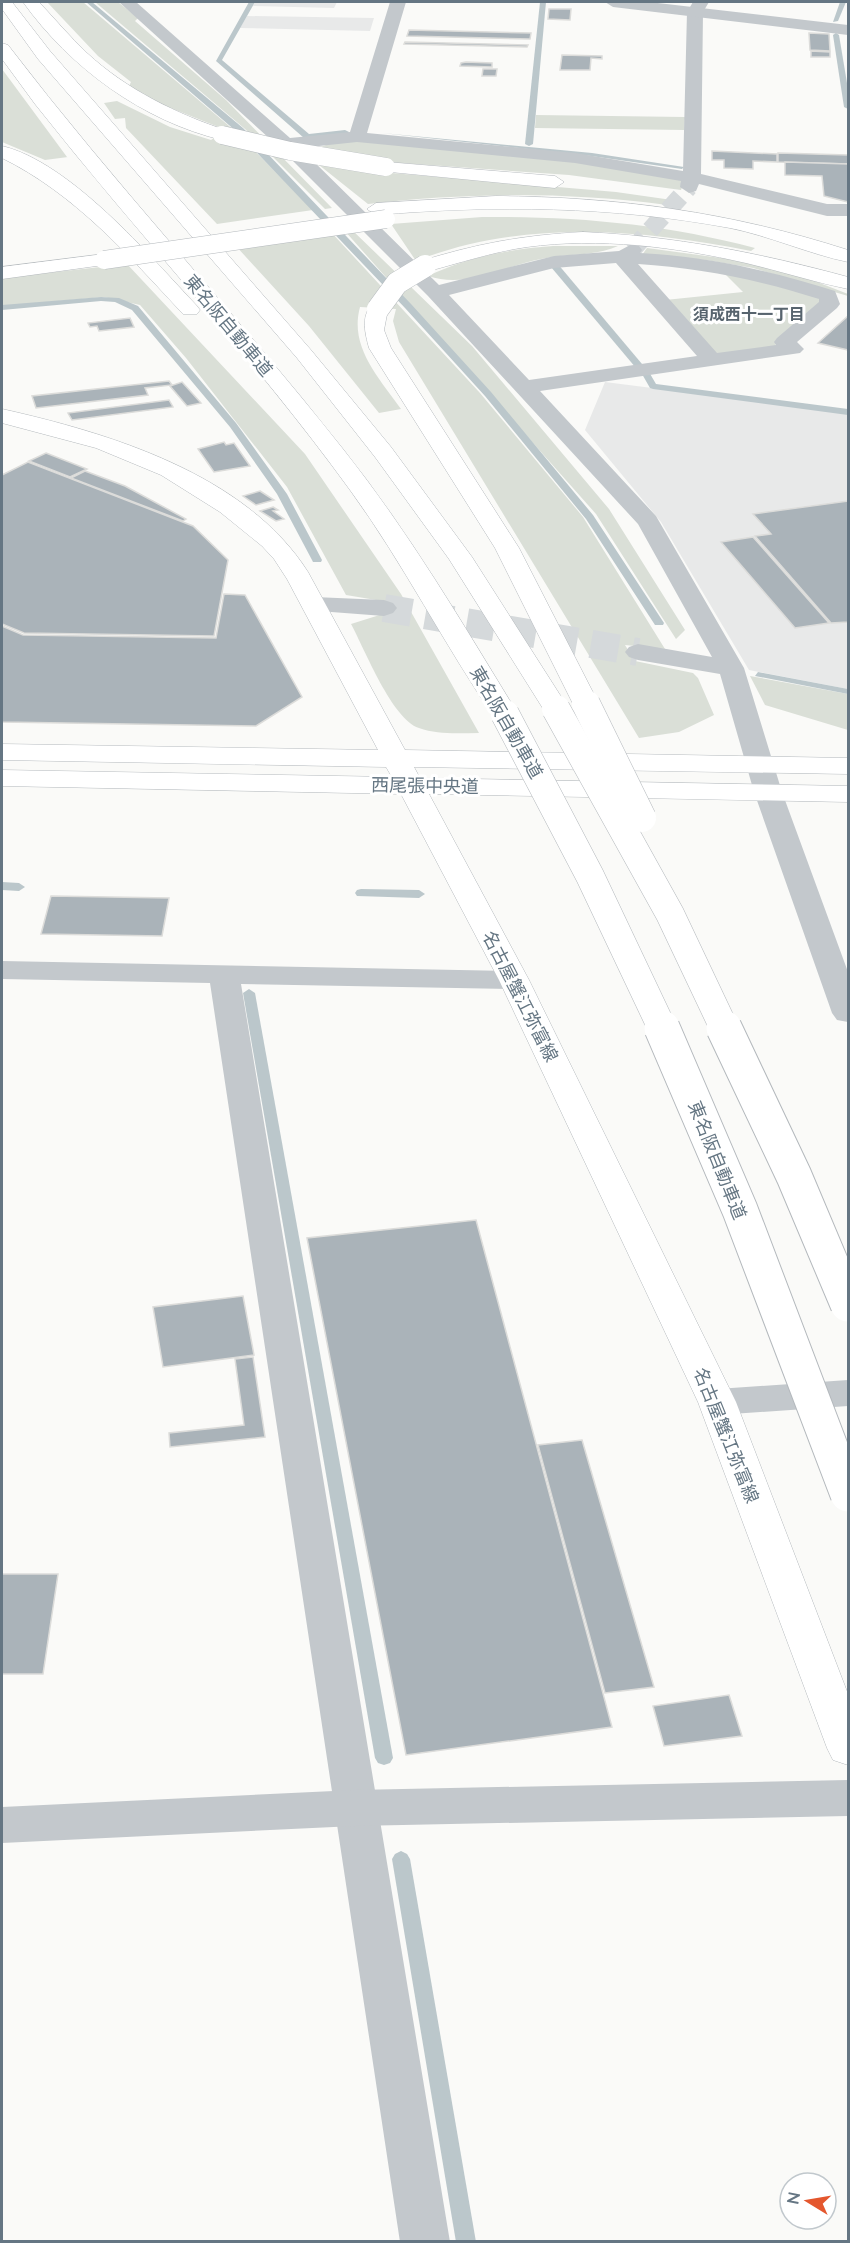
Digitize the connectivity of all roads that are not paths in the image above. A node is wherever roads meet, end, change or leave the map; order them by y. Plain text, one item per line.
1 (4, 2) edge
2 (31, 2) edge
3 (127, 2) edge
4 (398, 2) edge
5 (613, 2) edge
6 (698, 7) edge
7 (849, 30) edge
8 (2, 48) edge
9 (357, 137) junction
10 (286, 144) junction
11 (2, 151) edge
12 (690, 182) junction
13 (575, 183) dead end
14 (617, 188) dead end
15 (827, 210) junction
16 (849, 210) edge
17 (381, 214) junction
18 (849, 218) edge
19 (849, 241) edge
20 (628, 254) junction
21 (100, 255) junction
22 (849, 256) edge
23 (2, 260) edge
24 (2, 273) edge
25 (849, 278) edge
26 (849, 283) edge
27 (435, 292) junction
28 (712, 361) junction
29 (525, 387) junction
30 (2, 416) edge
31 (338, 457) junction
32 (314, 604) junction
33 (384, 608) tunnel mouth
34 (638, 652) tunnel mouth
35 (731, 668) junction
36 (571, 706) junction
37 (2, 752) edge
38 (396, 758) junction
39 (849, 766) edge
40 (2, 778) edge
41 (764, 778) junction
42 (411, 785) junction
43 (849, 794) edge
44 (2, 970) edge
45 (224, 975) junction
46 (514, 980) junction
47 (849, 1013) edge
48 (849, 1292) edge
49 (849, 1304) edge
50 (849, 1393) edge
51 (717, 1402) junction
52 (849, 1494) edge
53 (849, 1748) edge
54 (849, 1798) edge
55 (355, 1808) junction
56 (2, 1825) edge
57 (425, 2241) edge

1 - 36 main road, 東名阪自動車道
2 - 13 main road, bridge
3 - 10 street
4 - 9 street
5 - 6 street
6 - 7 street
6 - 12 street
8 - 31 main road, 東名阪自動車道
9 - 10 street
9 - 12 street
10 - 27 street
11 - 31 main road
12 - 15 street
14 - 19 main road
15 - 16 street
15 - 18 street
17 - 21 main road, bridge
17 - 22 main road
17 - 25 main road
20 - 27 street
20 - 28 street
20 - 28 street
21 - 23 main road
21 - 24 main road
26 - 36 main road, bridge
27 - 29 street
28 - 29 street
29 - 35 street
30 - 32 main road, 名古屋蟹江弥富線
31 - 52 main road, 東名阪自動車道, bridge
32 - 33 street
32 - 38 main road, 名古屋蟹江弥富線
34 - 35 street
35 - 41 street
36 - 48 main road, bridge
36 - 49 main road, 東名阪自動車道, bridge
37 - 38 main road, 西尾張中央道
38 - 41 main road, 西尾張中央道
38 - 42 main road, 名古屋蟹江弥富線
39 - 41 main road, 西尾張中央道
40 - 42 main road, 西尾張中央道
41 - 42 main road, 西尾張中央道
41 - 43 main road, 西尾張中央道
41 - 47 street
42 - 46 main road, 名古屋蟹江弥富線
44 - 45 street
45 - 46 street
45 - 55 street
46 - 51 main road, 名古屋蟹江弥富線
50 - 51 street
51 - 53 main road, 名古屋蟹江弥富線
54 - 55 street
55 - 56 street
55 - 57 street

